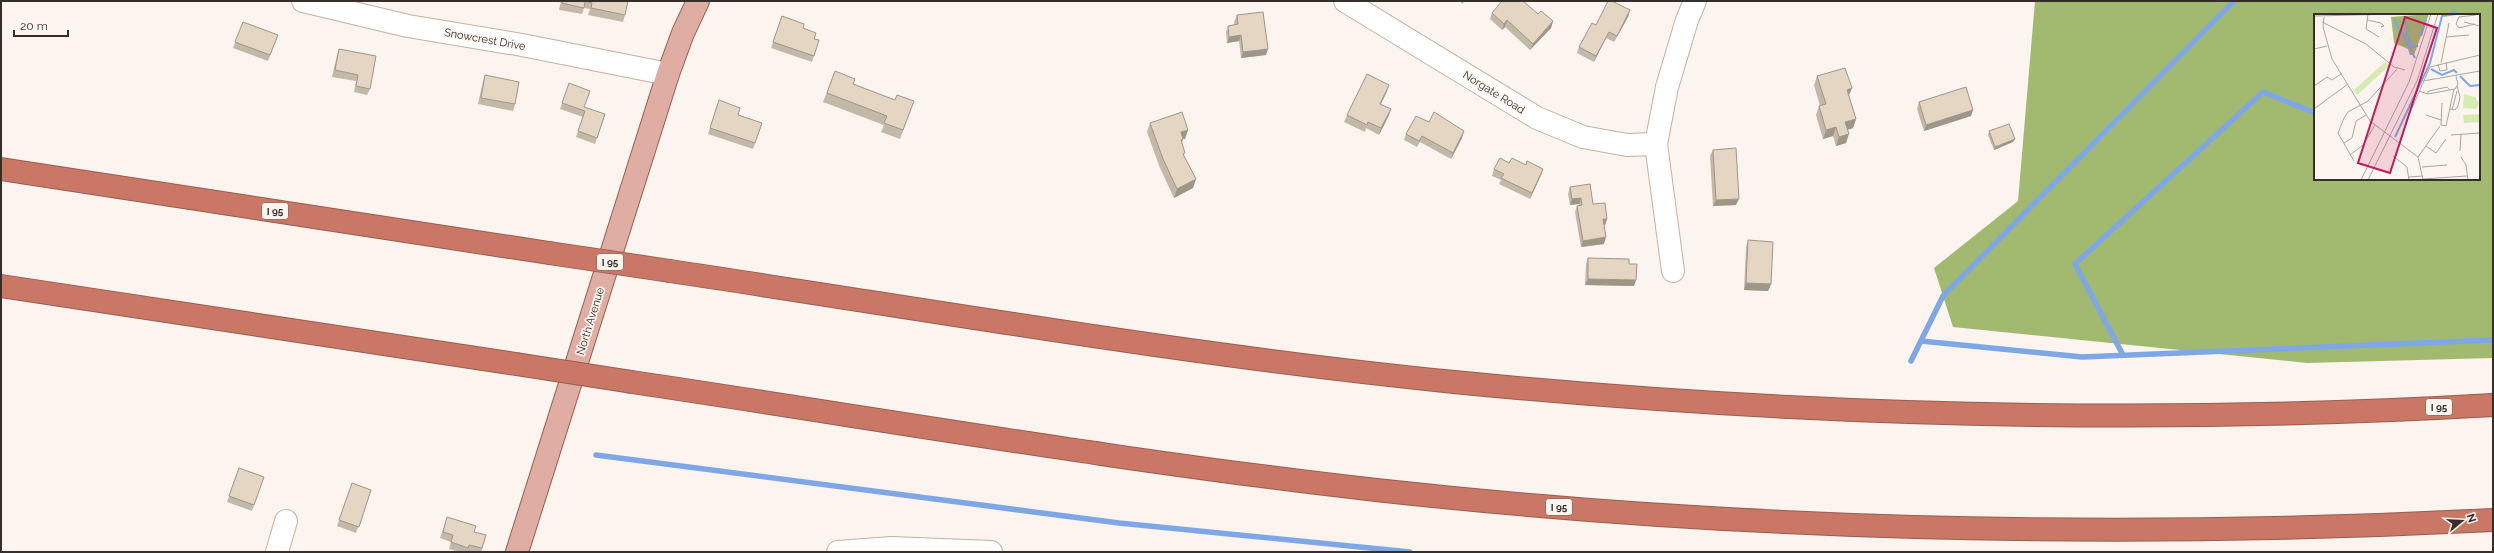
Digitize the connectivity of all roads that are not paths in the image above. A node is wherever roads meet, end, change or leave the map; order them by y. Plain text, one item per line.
1 (302, 1) edge
2 (698, 1) edge
3 (1345, 1) edge
4 (1696, 1) edge
5 (668, 74) junction
6 (1656, 144) junction
7 (1, 169) edge
8 (1673, 271) dead end
9 (1, 286) edge
10 (2493, 404) edge
11 (2493, 520) edge
12 (286, 521) dead end
13 (277, 552) edge
14 (517, 552) edge
15 (838, 552) edge
16 (991, 552) edge

1 - 5 street, Snowcrest Drive
2 - 5 main road, North Avenue
3 - 6 street, Norgate Road
4 - 6 street
5 - 14 main road, North Avenue
6 - 8 street
7 - 10 highway, I 95, bridge
9 - 11 highway, I 95, bridge
12 - 13 street
15 - 16 street

